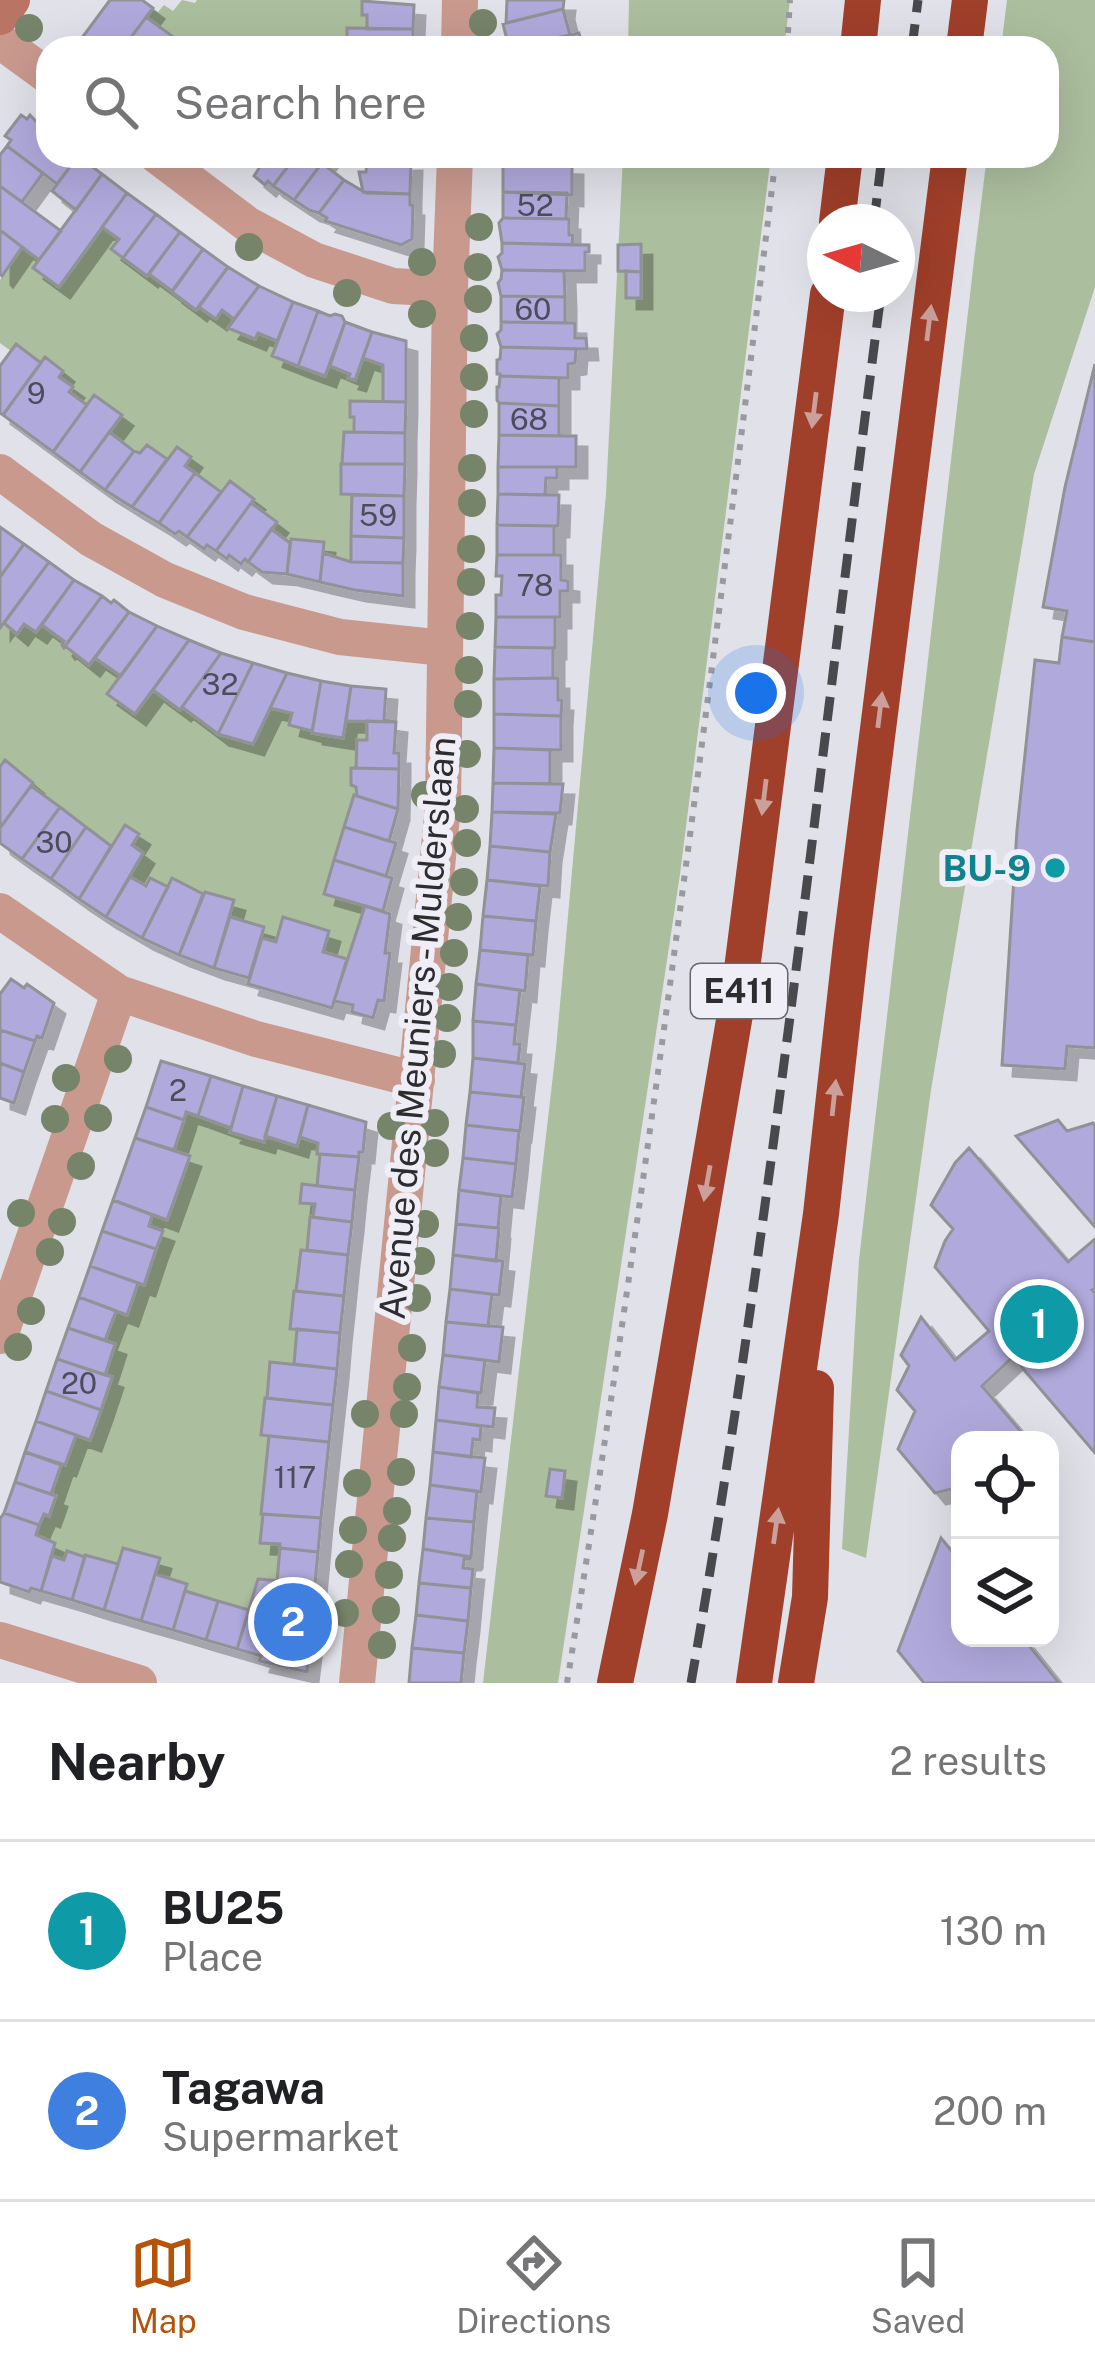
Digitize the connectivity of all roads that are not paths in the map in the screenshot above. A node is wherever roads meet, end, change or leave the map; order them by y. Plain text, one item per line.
1 (12, 0) edge
2 (460, 0) edge
3 (863, 0) edge
4 (970, 0) edge
5 (0, 17) edge
6 (458, 36) edge
7 (859, 36) edge
8 (966, 36) edge
9 (0, 41) edge
10 (36, 67) edge
11 (173, 168) edge
12 (455, 168) edge
13 (844, 168) edge
14 (948, 168) edge
15 (839, 204) edge
16 (450, 289) junction
17 (826, 312) edge
18 (0, 472) edge
19 (444, 648) junction
20 (0, 911) edge
21 (119, 993) junction
22 (417, 1081) junction
23 (821, 1214) junction
24 (0, 1336) edge
25 (0, 1640) edge
26 (139, 1683) edge
27 (357, 1683) edge
28 (615, 1683) edge
29 (754, 1683) edge
30 (796, 1683) edge

1 - 5 street
2 - 6 street
3 - 7 highway
4 - 8 highway
9 - 10 street
11 - 16 street
12 - 16 street, Avenue des Meuniers - Mulderslaan
13 - 15 highway
23 -> 14 highway
16 - 19 street, Avenue des Meuniers - Mulderslaan
17 -> 28 highway, E411
18 - 19 street
19 - 22 street, Avenue des Meuniers - Mulderslaan
20 - 21 street
21 - 22 street
21 - 24 street
22 - 27 street, Avenue des Meuniers - Mulderslaan
29 -> 23 highway
23 - 30 highway
25 - 26 street

